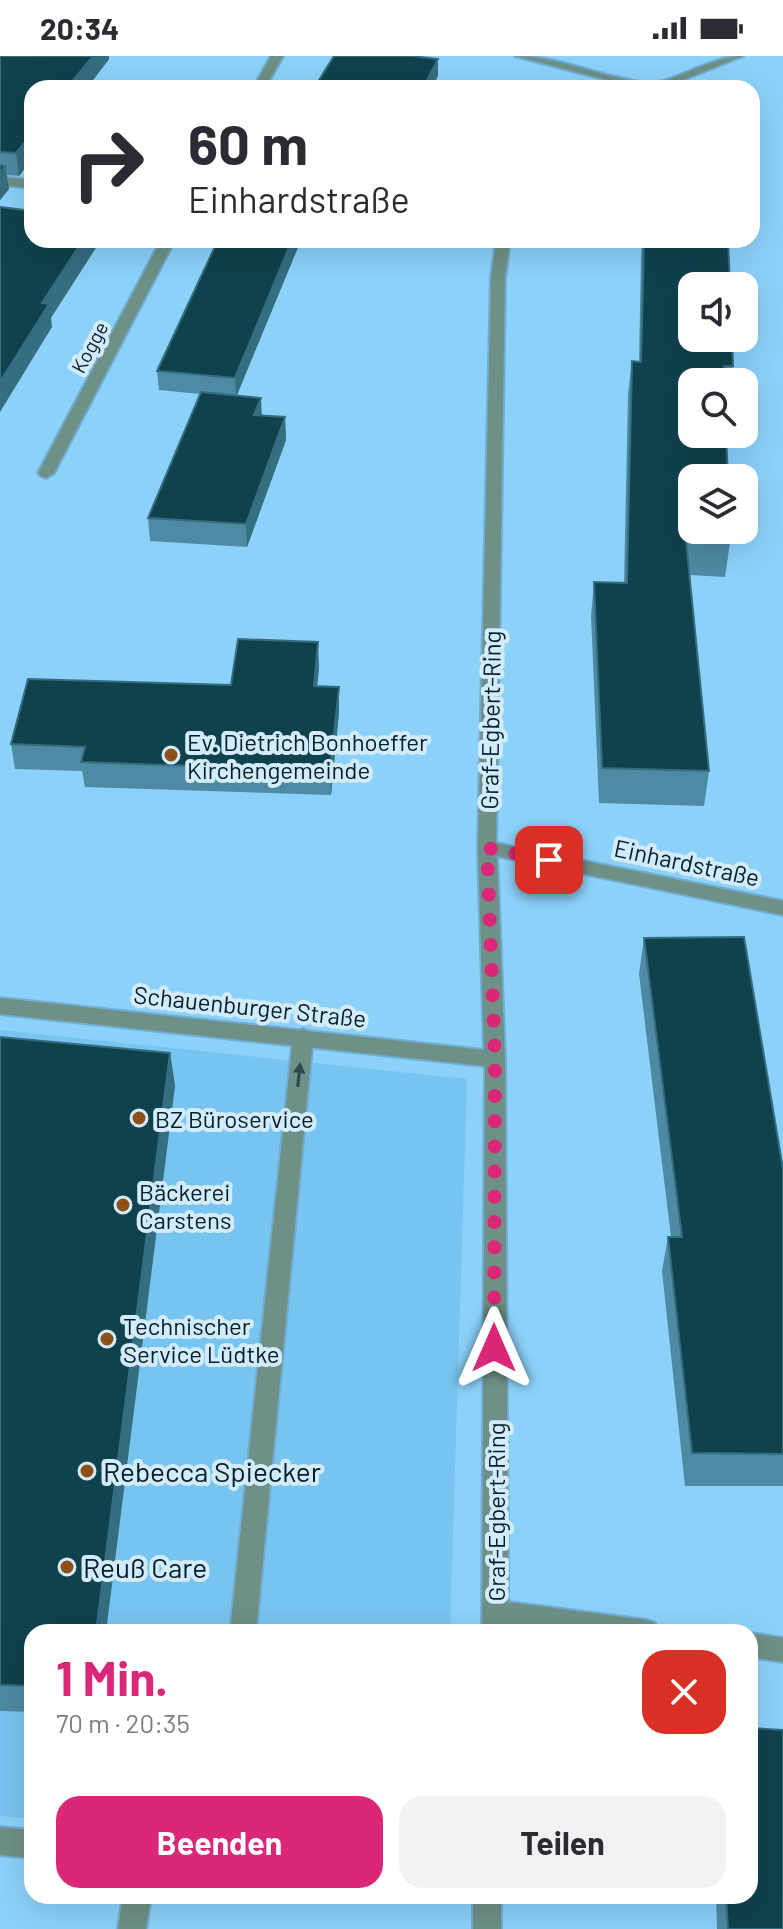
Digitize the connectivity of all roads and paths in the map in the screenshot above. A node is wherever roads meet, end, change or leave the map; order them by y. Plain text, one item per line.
1 (277, 56) edge
2 (521, 56) edge
3 (737, 56) edge
4 (264, 80) edge
5 (620, 80) edge
6 (673, 80) edge
7 (0, 181) edge
8 (24, 183) edge
9 (164, 248) edge
10 (502, 248) edge
11 (46, 473) dead end
12 (487, 848) junction
13 (783, 908) edge
14 (0, 1006) edge
15 (303, 1037) junction
16 (495, 1059) junction
17 (495, 1622) edge
18 (244, 1624) edge
19 (525, 1624) edge
20 (758, 1646) edge
21 (783, 1650) edge
22 (0, 1841) edge
23 (24, 1843) edge
24 (136, 1904) edge
25 (487, 1904) edge
26 (132, 1929) edge
27 (487, 1929) edge

1 - 4 street
2 - 5 street
3 - 6 street
7 - 8 street
9 - 11 street, Kogge
10 - 12 street, Graf-Egbert-Ring
12 - 13 street, Einhardstraße
12 - 16 street, Graf-Egbert-Ring
14 - 15 street, Schauenburger Straße
15 - 16 street, Schauenburger Straße
18 -> 15 street
16 - 17 street, Graf-Egbert-Ring
17 - 19 street
20 - 21 street
22 - 23 street
24 - 26 street
25 - 27 street

